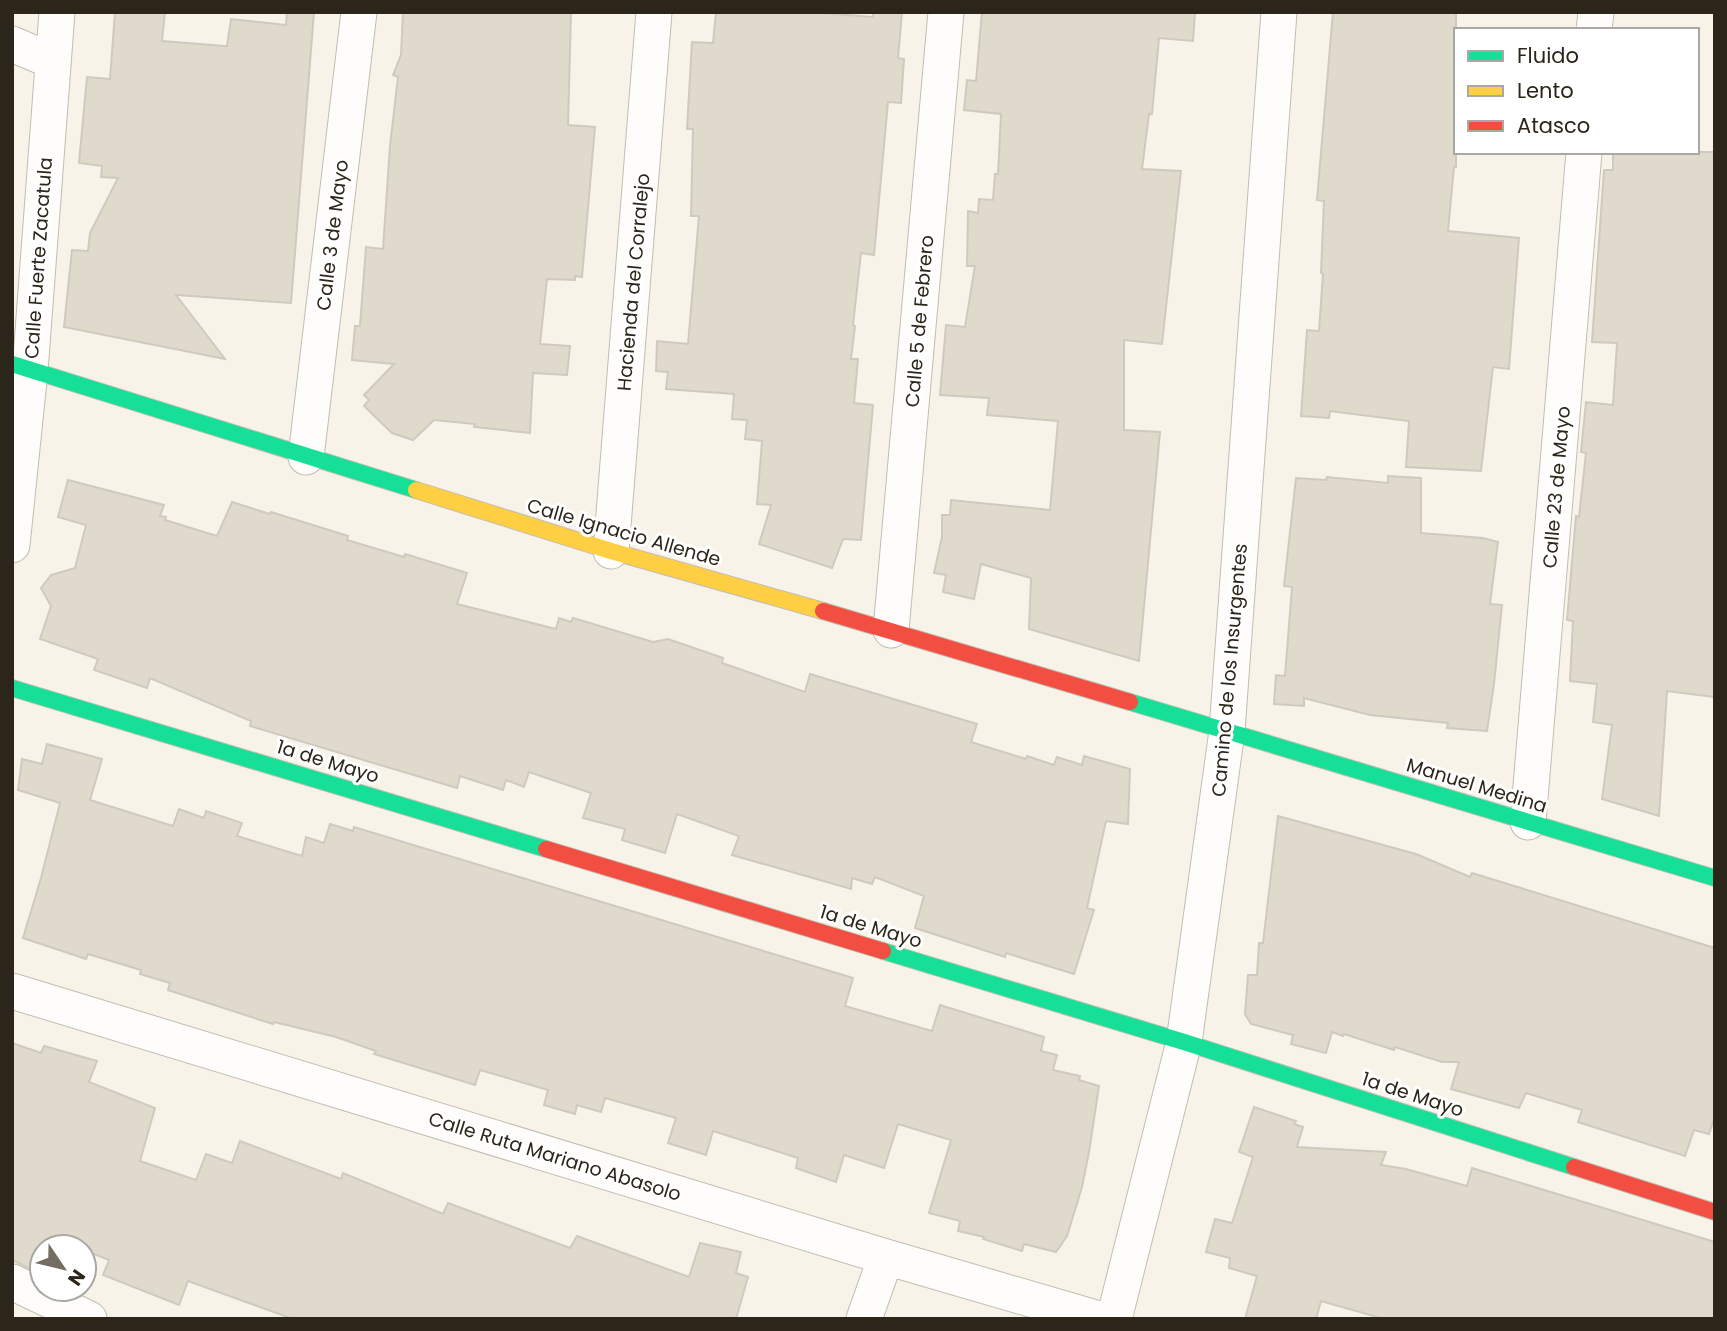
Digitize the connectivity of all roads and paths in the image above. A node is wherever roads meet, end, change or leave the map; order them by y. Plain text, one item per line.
1 (57, 12) edge
2 (359, 12) edge
3 (654, 12) edge
4 (946, 12) edge
5 (1279, 12) edge
6 (12, 44) edge
7 (52, 61) junction
8 (1584, 154) edge
9 (21, 368) edge
10 (306, 457) junction
11 (12, 545) edge
12 (611, 551) junction
13 (891, 631) junction
14 (12, 688) edge
15 (1227, 731) junction
16 (1528, 822) junction
17 (1715, 878) edge
18 (12, 991) edge
19 (1184, 1042) junction
20 (1715, 1212) edge
21 (886, 1257) junction
22 (12, 1282) edge
23 (89, 1319) edge
24 (864, 1319) edge
25 (1099, 1319) edge
26 (1114, 1319) edge

1 - 7 street, Calle Fuerte Zacatula
2 - 10 street, Calle 3 de Mayo
3 - 12 street, Hacienda del Corralejo
4 - 13 street, Calle 5 de Febrero
5 - 15 street, Camino de los Insurgentes
6 - 7 street
7 - 9 street, Calle Fuerte Zacatula
8 - 16 street, Calle 23 de Mayo
9 - 10 street, Calle Ignacio Allende
9 - 11 street, Calle Fuerte Zacatula
10 - 12 street, Calle Ignacio Allende
12 - 13 street, Calle Ignacio Allende
13 - 15 street, Calle Ignacio Allende
14 - 19 street, 1a de Mayo
15 - 16 street, Manuel Medina
15 - 19 street, Camino de los Insurgentes
16 - 17 street, Manuel Medina
18 - 21 street, Calle Ruta Mariano Abasolo
19 - 20 street, 1a de Mayo
19 - 26 street, Camino de los Insurgentes
21 - 24 street
21 - 25 street, Calle Ruta Mariano Abasolo
22 - 23 street

